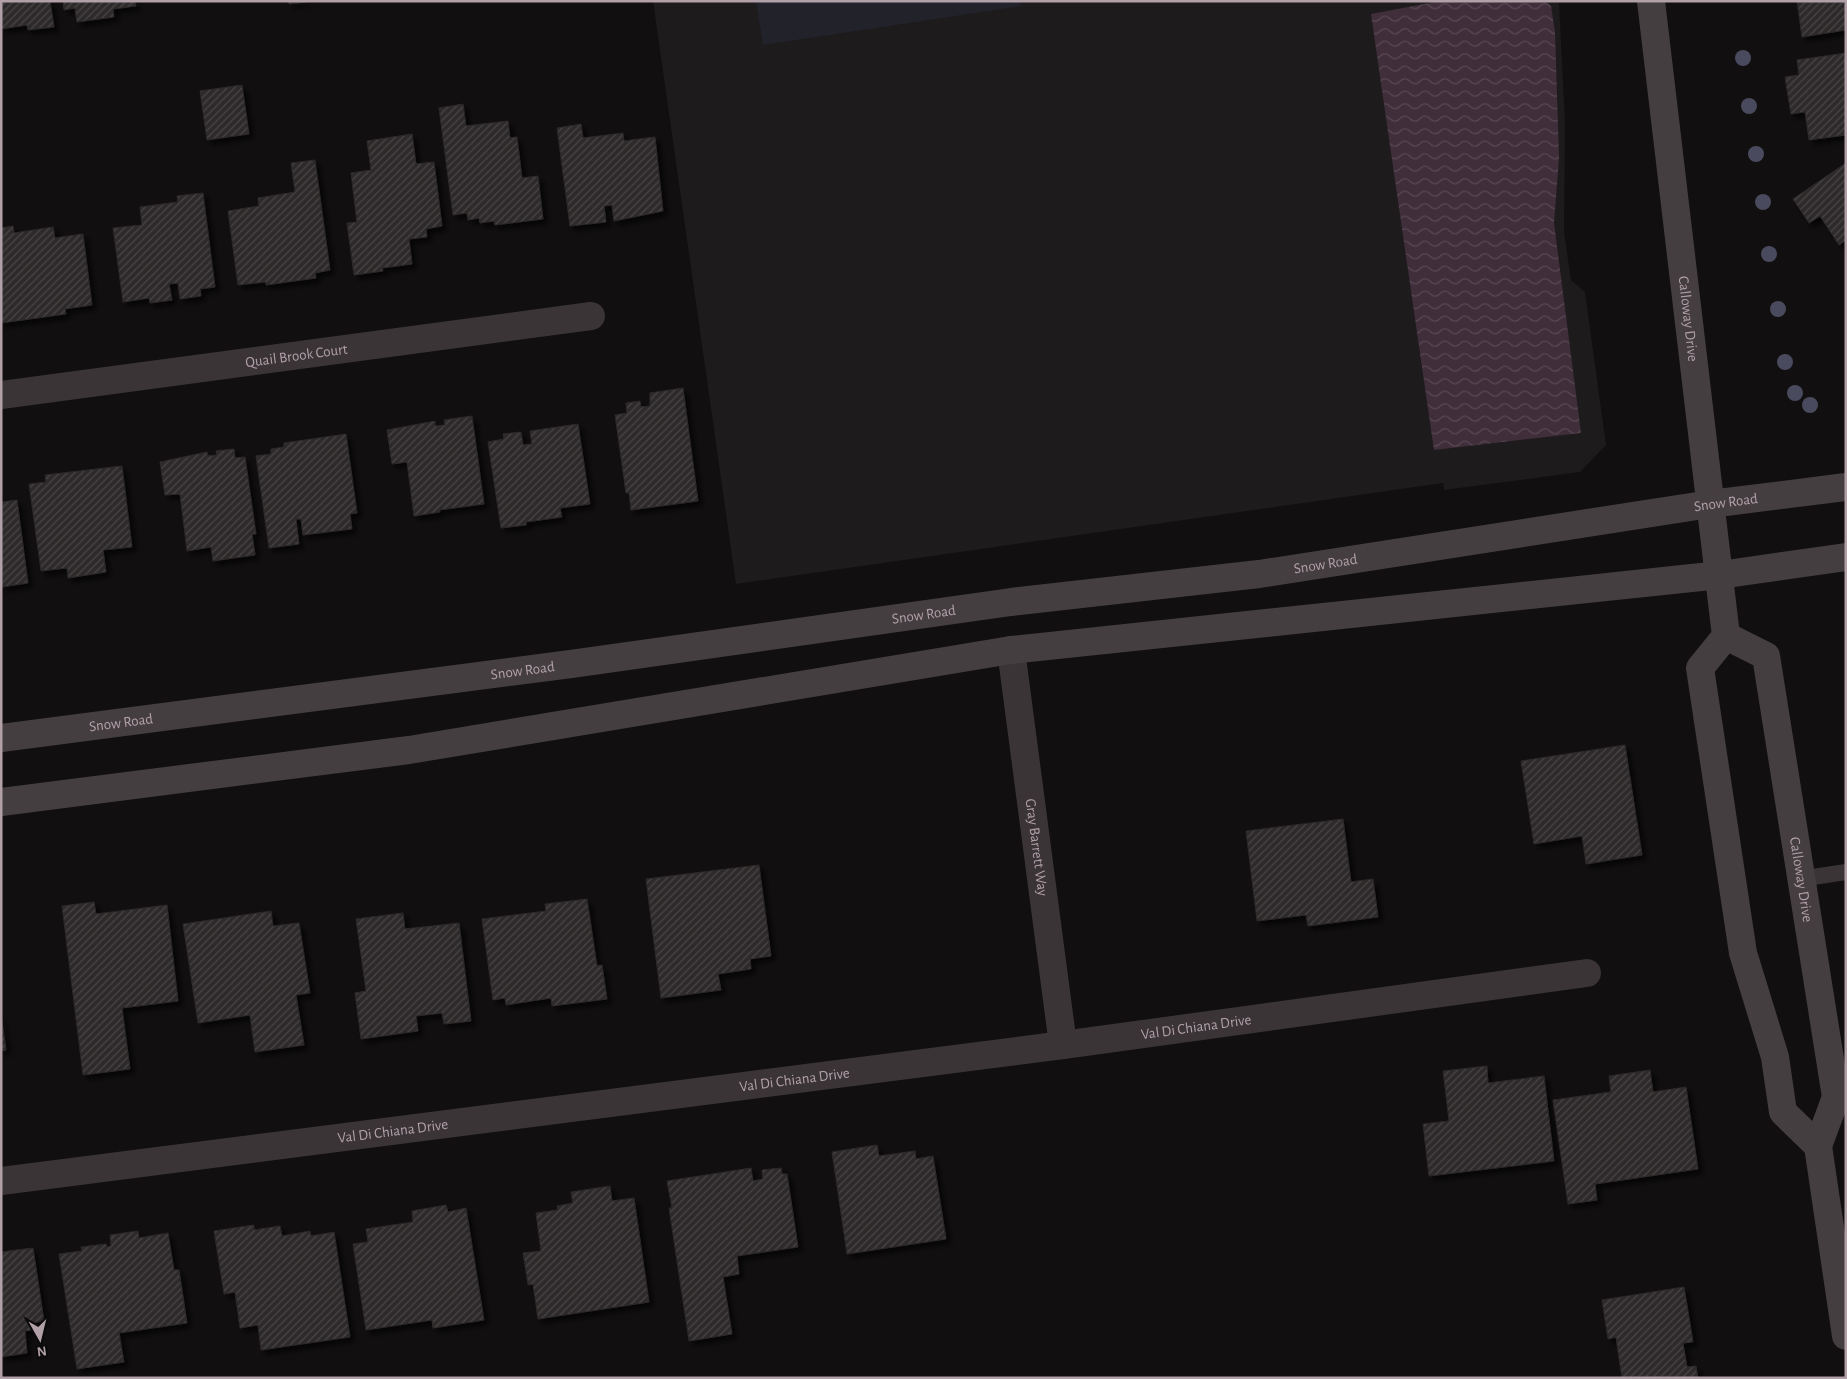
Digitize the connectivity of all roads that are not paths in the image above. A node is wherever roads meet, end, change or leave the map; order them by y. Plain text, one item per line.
1 (1651, 1) edge
2 (591, 316) dead end
3 (1, 395) edge
4 (1846, 487) edge
5 (1710, 504) junction
6 (1846, 557) edge
7 (1720, 574) junction
8 (1726, 636) junction
9 (1011, 650) junction
10 (1, 738) edge
11 (1, 802) edge
12 (1846, 872) edge
13 (1800, 879) junction
14 (1586, 973) dead end
15 (1063, 1045) junction
16 (1818, 1146) junction
17 (1, 1181) edge
18 (1846, 1336) edge

1 - 5 main road, Calloway Drive
2 - 3 street, Quail Brook Court
4 - 5 main road, Snow Road
5 - 7 main road, Calloway Drive
5 - 10 main road, Snow Road
6 - 7 main road
7 - 8 main road, Calloway Drive
7 - 9 main road
8 - 13 main road, Calloway Drive
8 - 16 main road
9 - 11 main road
9 - 15 street, Gray Barrett Way
12 - 13 lane
13 - 16 main road, Calloway Drive
14 - 15 street, Val Di Chiana Drive
15 - 17 street, Val Di Chiana Drive
16 - 18 main road, Calloway Drive

